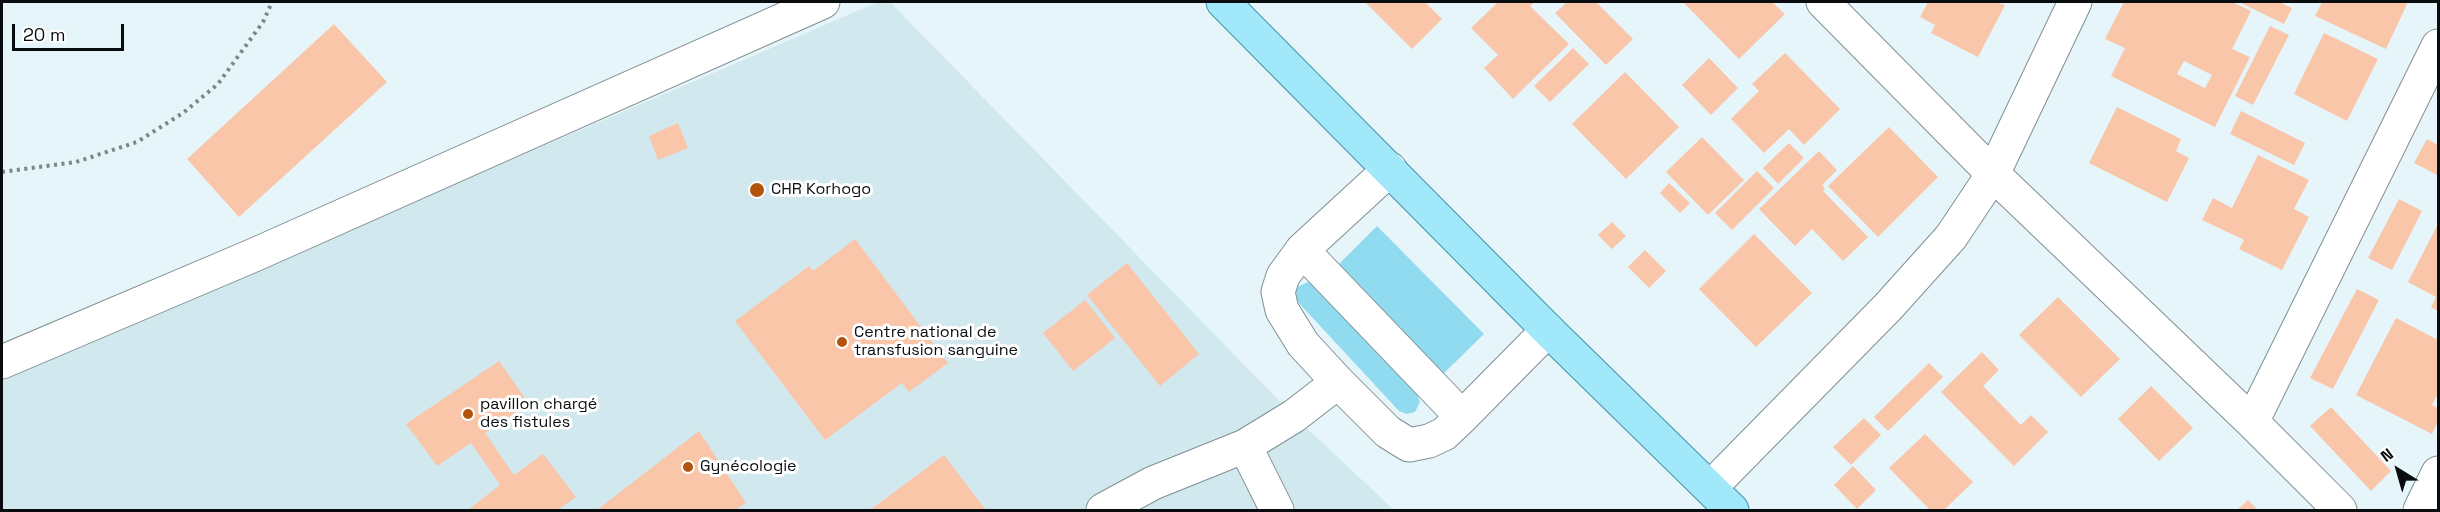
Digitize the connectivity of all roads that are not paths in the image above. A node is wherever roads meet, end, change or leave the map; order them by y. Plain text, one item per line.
1 (823, 2) edge
2 (1223, 2) edge
3 (1823, 2) edge
4 (2075, 2) edge
5 (2439, 46) edge
6 (1390, 170) junction
7 (1993, 174) junction
8 (1302, 250) junction
9 (1548, 330) junction
10 (2, 362) edge
11 (1338, 382) junction
12 (1462, 417) junction
13 (2252, 422) junction
14 (1245, 446) junction
15 (2439, 473) edge
16 (1721, 499) edge
17 (1103, 510) edge
18 (1277, 510) edge
19 (2340, 510) edge
20 (2420, 510) edge

1 - 10 street
2 - 6 main road
3 - 7 street
4 - 7 street
5 - 13 street
6 - 8 street
6 - 9 main road
7 - 13 street
7 - 16 street
8 - 11 street
8 - 12 street
9 - 12 street
9 - 16 main road
11 - 12 street
11 - 14 street
13 - 19 street
14 - 17 street
14 - 18 street
15 - 20 street

